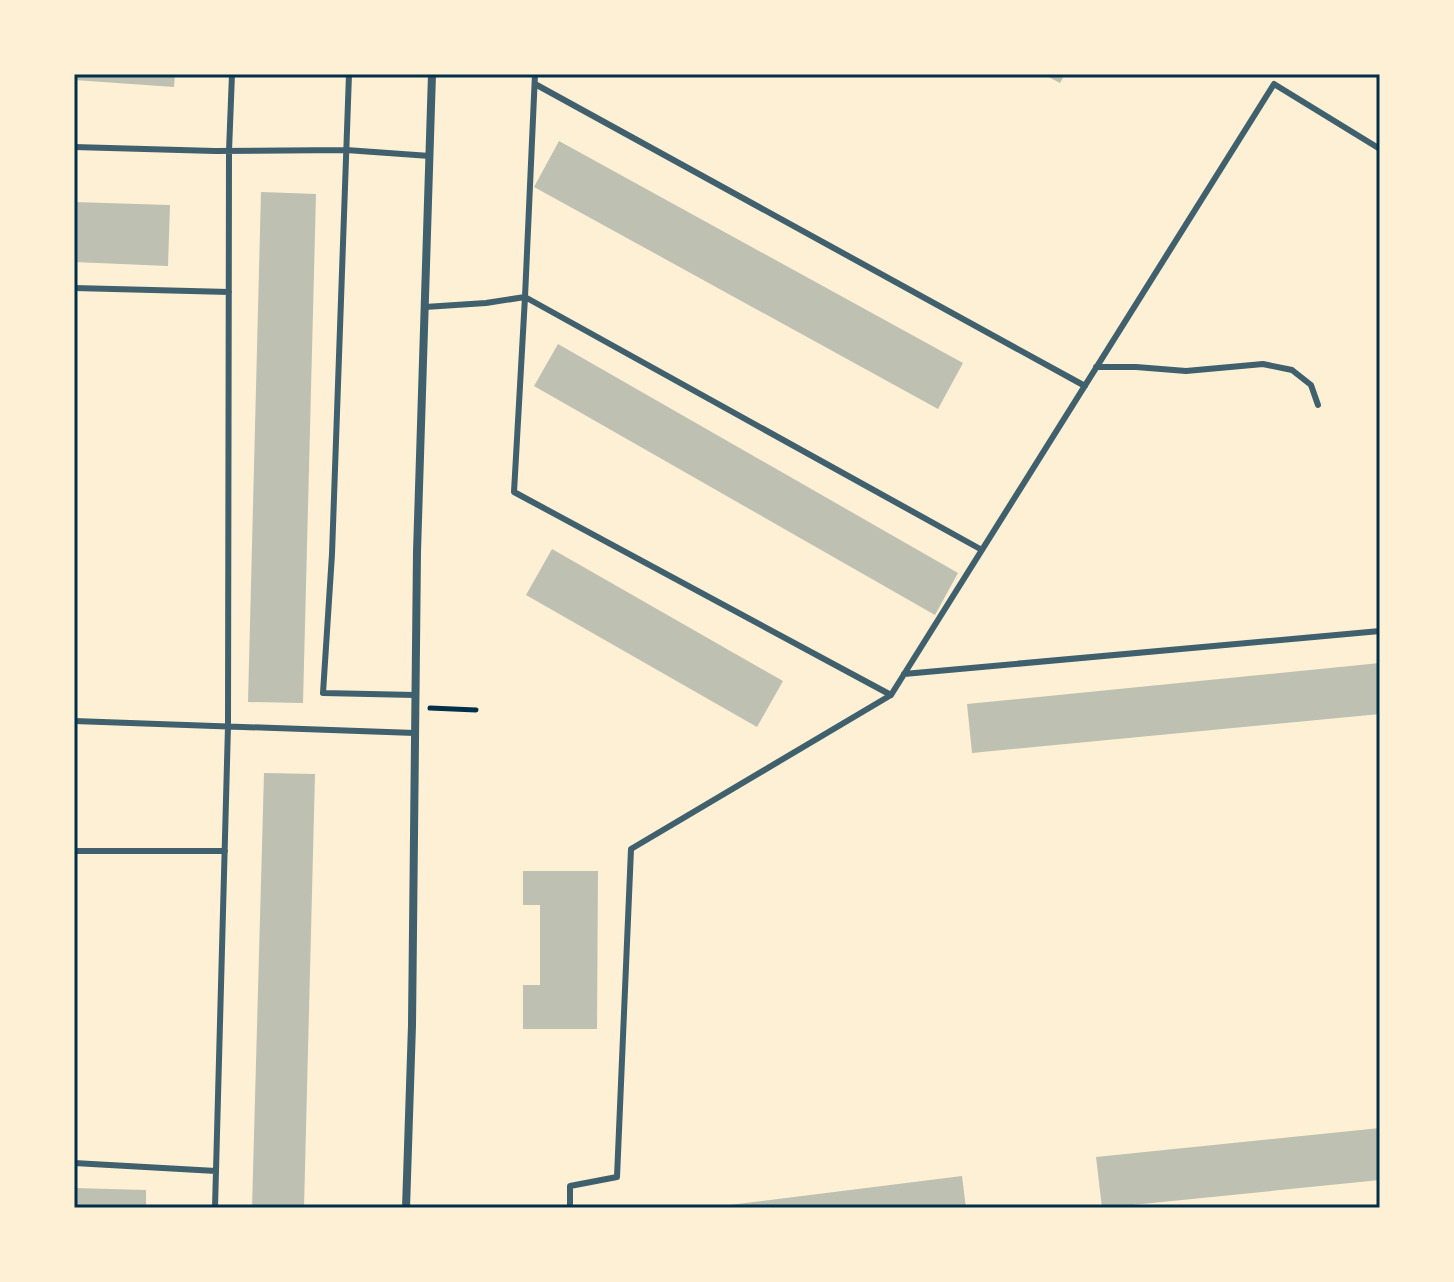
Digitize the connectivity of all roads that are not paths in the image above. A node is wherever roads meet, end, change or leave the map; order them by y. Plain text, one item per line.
1 (232, 74) edge
2 (349, 74) edge
3 (432, 74) edge
4 (535, 74) edge
5 (535, 84) junction
6 (74, 147) edge
7 (1380, 149) edge
8 (346, 150) junction
9 (229, 151) junction
10 (430, 156) junction
11 (74, 288) edge
12 (229, 292) junction
13 (525, 297) junction
14 (425, 307) junction
15 (1096, 367) junction
16 (1085, 386) junction
17 (1318, 405) dead end
18 (982, 550) junction
19 (1380, 631) edge
20 (904, 674) junction
21 (415, 695) junction
22 (891, 695) junction
23 (74, 721) edge
24 (228, 726) junction
25 (415, 733) junction
26 (74, 851) edge
27 (225, 851) junction
28 (74, 1163) edge
29 (216, 1171) junction
30 (215, 1208) edge
31 (406, 1208) edge
32 (570, 1208) edge

1 - 9 lane
2 - 8 lane
3 - 10 street
4 - 5 lane
5 - 13 lane
5 - 16 lane
6 - 9 lane
7 - 15 lane
8 - 9 lane
8 - 10 lane
8 - 21 lane
9 - 12 lane
10 - 14 street
11 - 12 lane
12 - 24 lane
13 - 14 lane
13 - 18 lane
13 - 22 lane
14 - 21 street
15 - 16 lane
15 - 17 lane
16 - 18 lane
18 - 20 lane
19 - 20 lane
20 - 22 lane
21 - 25 street
22 - 32 lane
23 - 24 lane
24 - 25 lane
24 - 27 lane
25 - 31 street
26 - 27 lane
27 - 29 lane
28 - 29 lane
29 - 30 lane

